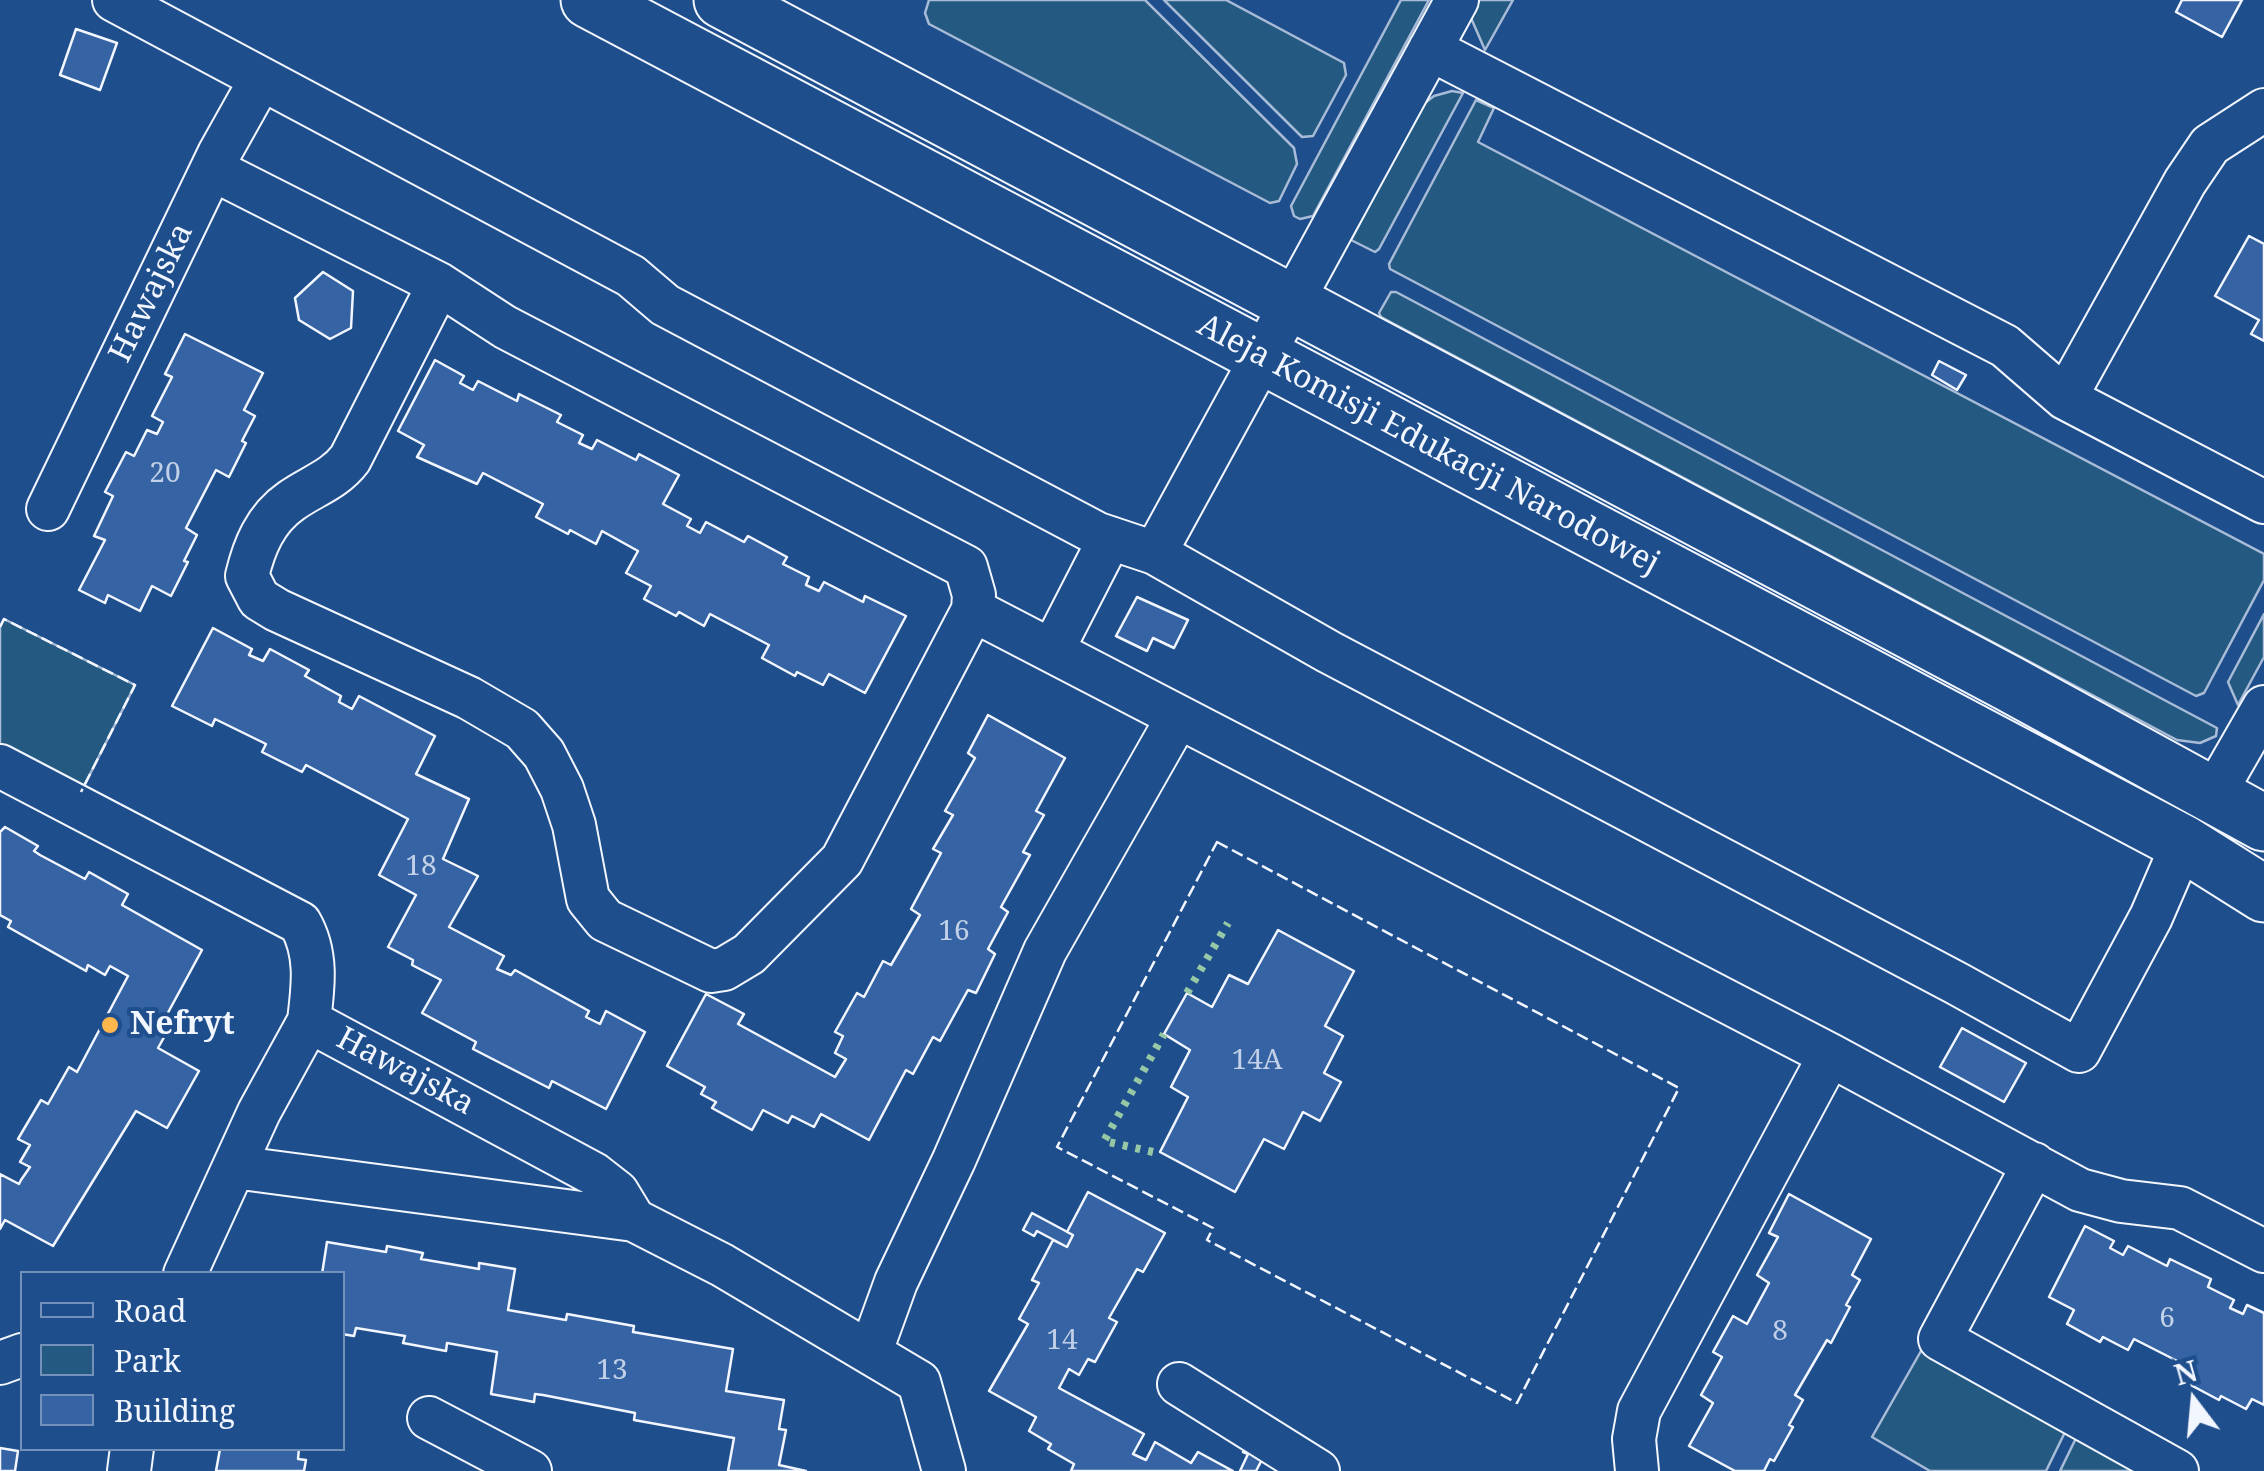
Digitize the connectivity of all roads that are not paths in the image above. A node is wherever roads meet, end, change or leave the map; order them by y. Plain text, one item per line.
1 (114, 0) edge
2 (589, 0) edge
3 (722, 0) edge
4 (1457, 0) edge
5 (1430, 50) junction
6 (261, 79) junction
7 (2264, 110) edge
8 (212, 168) junction
9 (439, 284) junction
10 (1291, 302) junction
11 (1261, 357) junction
12 (2065, 398) junction
13 (2264, 502) edge
14 (48, 509) dead end
15 (1110, 538) junction
16 (1154, 553) junction
17 (972, 610) junction
18 (1052, 652) junction
19 (2264, 707) edge
20 (1178, 717) junction
21 (0, 766) edge
22 (2214, 794) junction
23 (2264, 822) edge
24 (2183, 843) junction
25 (2264, 894) edge
26 (309, 1021) junction
27 (1830, 1055) junction
28 (2034, 1164) junction
29 (234, 1167) junction
30 (634, 1220) junction
31 (2264, 1250) edge
32 (186, 1271) edge
33 (871, 1350) junction
34 (1179, 1384) dead end
35 (429, 1418) dead end
36 (530, 1471) edge
37 (944, 1471) edge
38 (1318, 1471) edge
39 (1637, 1471) edge
40 (2177, 1471) edge

1 - 6 street
2 - 11 main road, Aleja Komisji Edukacji Narodowej
3 - 10 main road, Aleja Komisji Edukacji Narodowej
4 - 5 street
5 - 10 street
5 - 12 street
6 - 8 street, Hawajska
6 - 15 street
7 - 12 street
8 - 9 street
8 - 14 street, Hawajska
9 - 17 street
9 - 17 street
10 - 11 street
10 - 22 main road, Aleja Komisji Edukacji Narodowej
11 - 16 street
11 - 24 main road, Aleja Komisji Edukacji Narodowej
12 - 13 street
15 - 16 street
15 - 18 street
16 - 24 street
17 - 18 street
18 - 20 street
19 - 22 street
20 - 27 street
20 - 33 street
21 - 26 street, Hawajska
22 - 23 main road, Aleja Komisji Edukacji Narodowej
24 - 25 main road, Aleja Komisji Edukacji Narodowej
26 - 29 street
26 - 30 street, Hawajska
27 - 28 street
27 - 39 street
28 - 31 street
28 - 40 street
29 - 30 street
29 - 32 street
30 - 33 street, Hawajska
33 - 37 street, Hawajska
34 - 38 street
35 - 36 street

